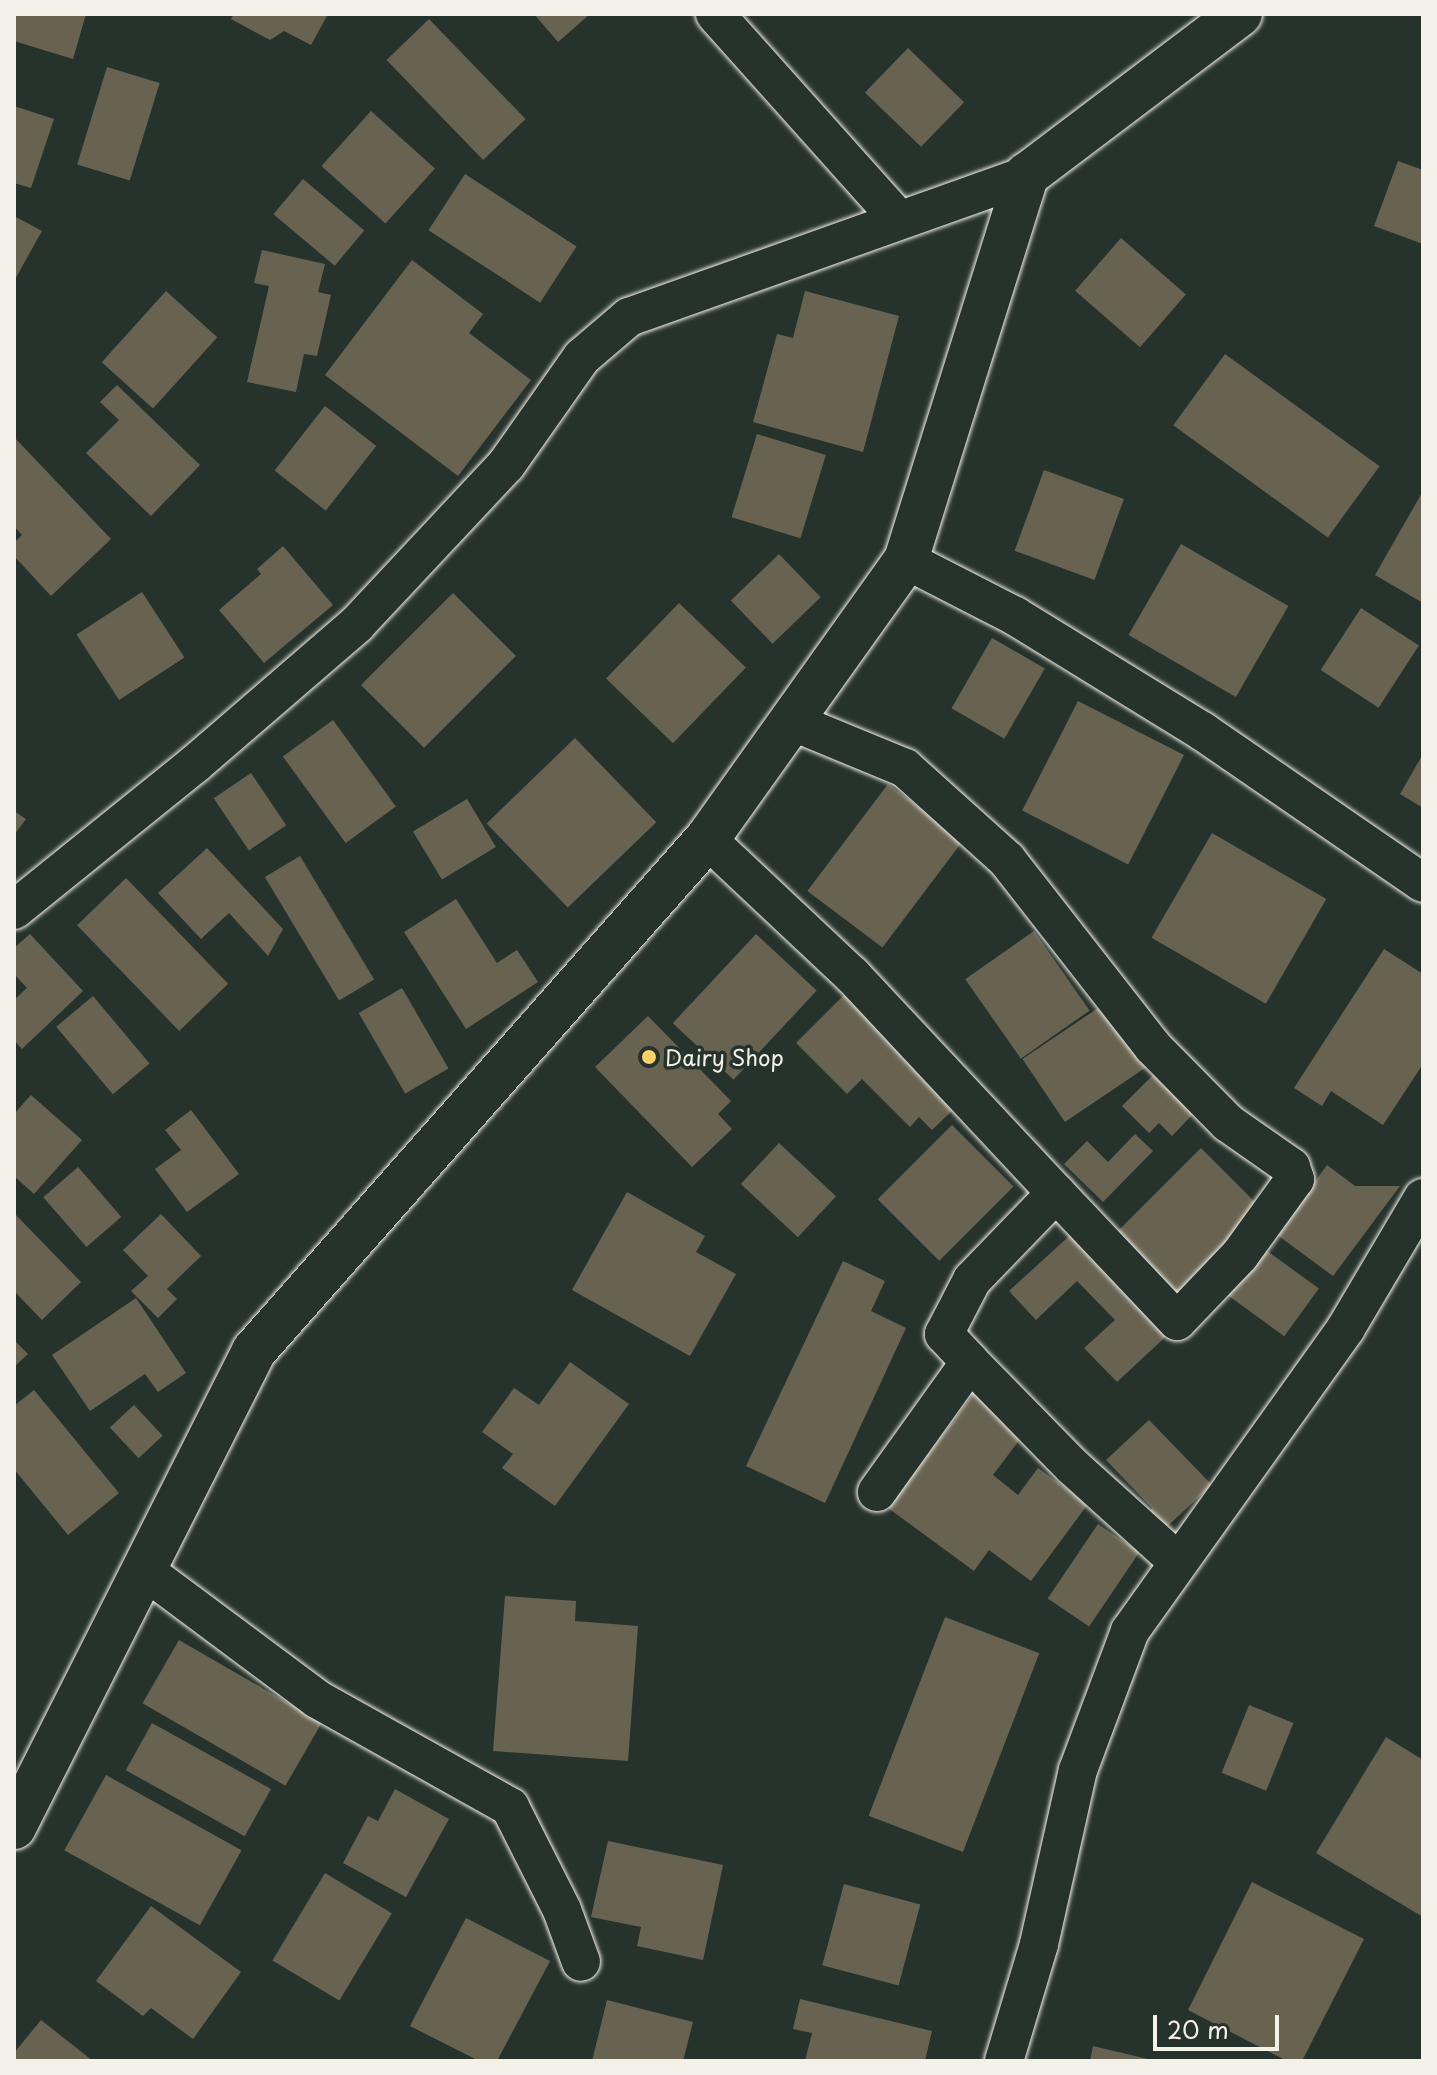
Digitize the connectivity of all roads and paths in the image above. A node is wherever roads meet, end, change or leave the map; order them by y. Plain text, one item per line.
1 (715, 14) edge
2 (1240, 14) edge
3 (1027, 175) junction
4 (898, 219) junction
5 (906, 560) junction
6 (791, 721) junction
7 (707, 839) junction
8 (1423, 883) edge
9 (14, 910) edge
10 (1056, 1193) junction
11 (1423, 1198) edge
12 (970, 1362) junction
13 (877, 1492) dead end
14 (1178, 1562) junction
15 (144, 1570) junction
16 (14, 1827) edge
17 (581, 1962) dead end
18 (1004, 2061) edge

1 - 4 street
2 - 3 main road
3 - 4 street
3 - 5 main road
4 - 9 street
5 - 6 main road
5 - 8 street
6 - 7 main road
6 - 10 street
7 - 10 street
7 - 15 main road
10 - 12 street
11 - 14 street
12 - 13 street
12 - 14 street
14 - 18 street
15 - 16 main road
15 - 17 street

